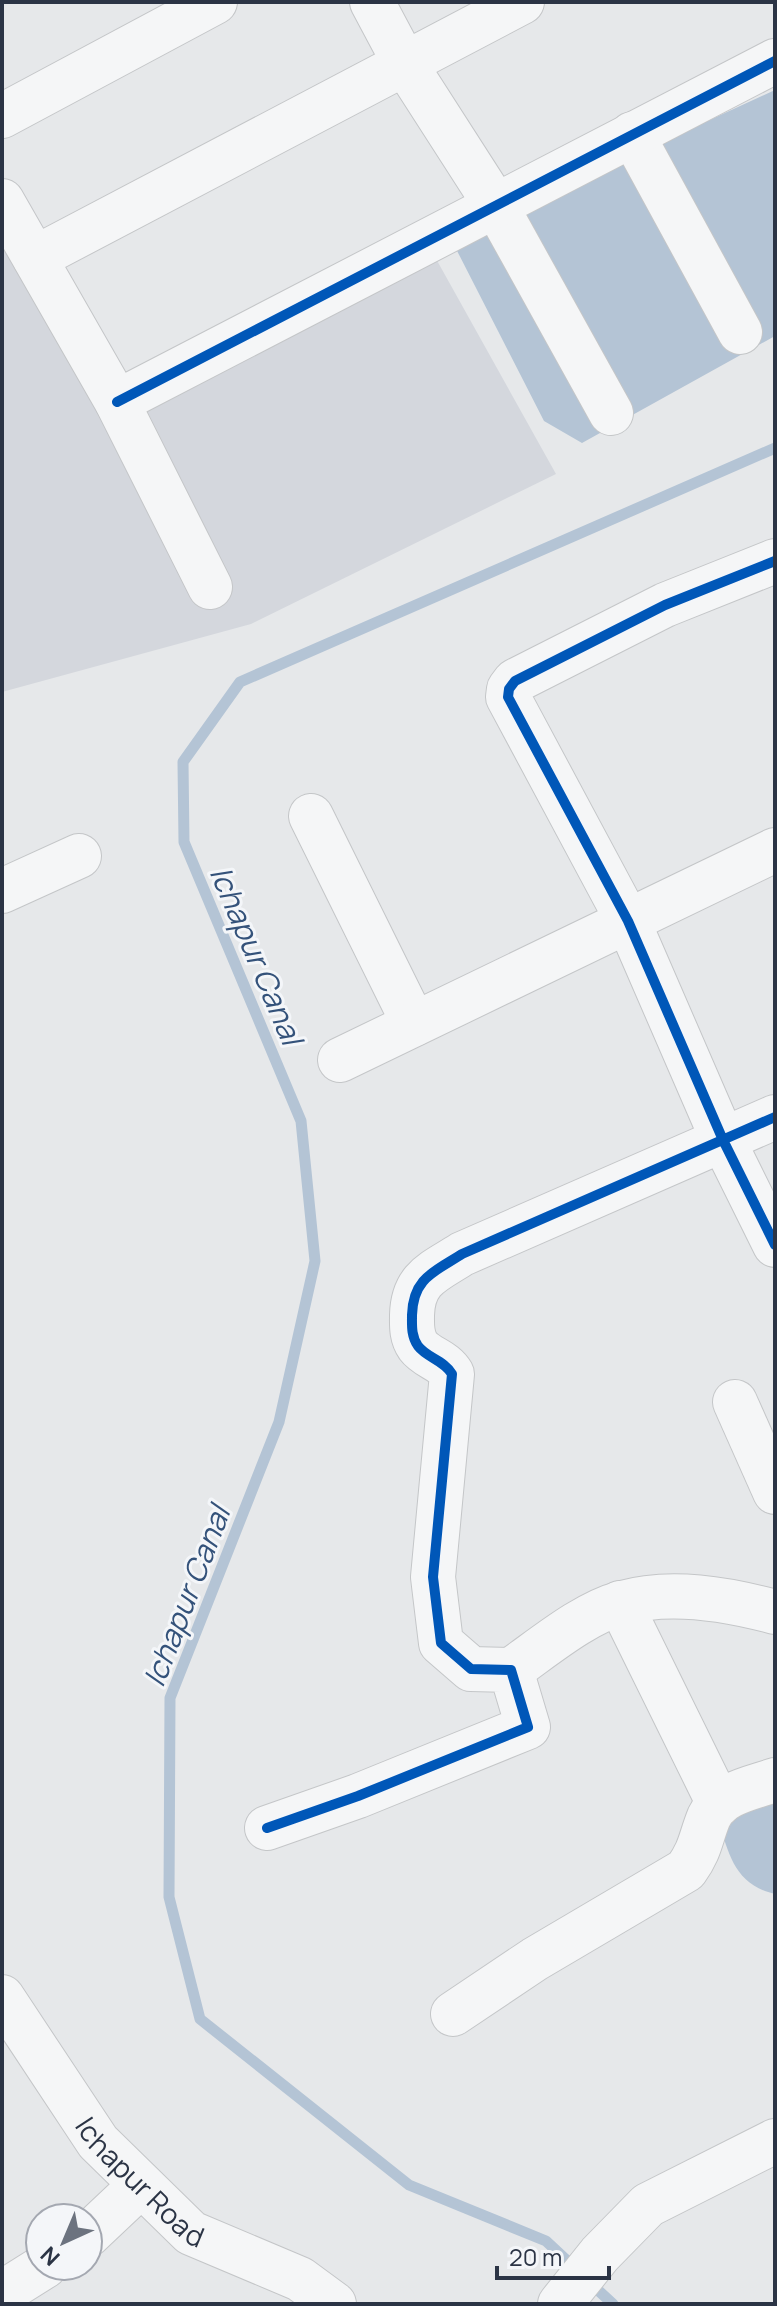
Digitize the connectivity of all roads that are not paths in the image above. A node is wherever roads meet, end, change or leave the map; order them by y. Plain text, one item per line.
1 (215, 2) edge
2 (372, 2) edge
3 (522, 2) edge
4 (405, 64) junction
5 (772, 71) edge
6 (2, 116) edge
7 (632, 134) junction
8 (2, 201) edge
9 (495, 204) junction
10 (35, 258) junction
11 (740, 332) dead end
12 (117, 402) junction
13 (611, 413) dead end
14 (775, 561) edge
15 (210, 587) dead end
16 (311, 816) dead end
17 (775, 850) edge
18 (79, 856) dead end
19 (2, 891) edge
20 (628, 921) junction
21 (414, 1024) junction
22 (340, 1060) dead end
23 (775, 1117) edge
24 (723, 1140) junction
25 (775, 1245) edge
26 (735, 1402) dead end
27 (775, 1492) edge
28 (620, 1603) junction
29 (775, 1612) edge
30 (511, 1670) junction
31 (775, 1780) edge
32 (719, 1804) junction
33 (267, 1828) dead end
34 (2, 1997) edge
35 (453, 2014) dead end
36 (775, 2141) edge
37 (141, 2185) junction
38 (104, 2220) edge
39 (24, 2279) edge
40 (2, 2293) edge
41 (334, 2304) edge
42 (560, 2304) edge

1 - 6 street
2 - 4 street
3 - 4 street
4 - 9 street
4 - 10 street
5 - 7 street
7 - 9 street
7 - 11 street
8 - 10 street
9 - 12 street
9 - 13 street
10 - 12 street
12 - 15 street
14 - 20 street
16 - 21 street
17 - 20 street
18 - 19 street
20 - 21 street
20 - 24 street
21 - 22 street
23 - 24 street
24 - 25 street
24 - 30 street
26 - 27 street
28 - 29 street
28 - 30 street
28 - 32 street
30 - 33 street
31 - 32 street
32 - 35 street
34 - 37 street, Ichapur Road
36 - 42 street
37 - 38 street
37 - 41 street, Ichapur Road
39 - 40 street

